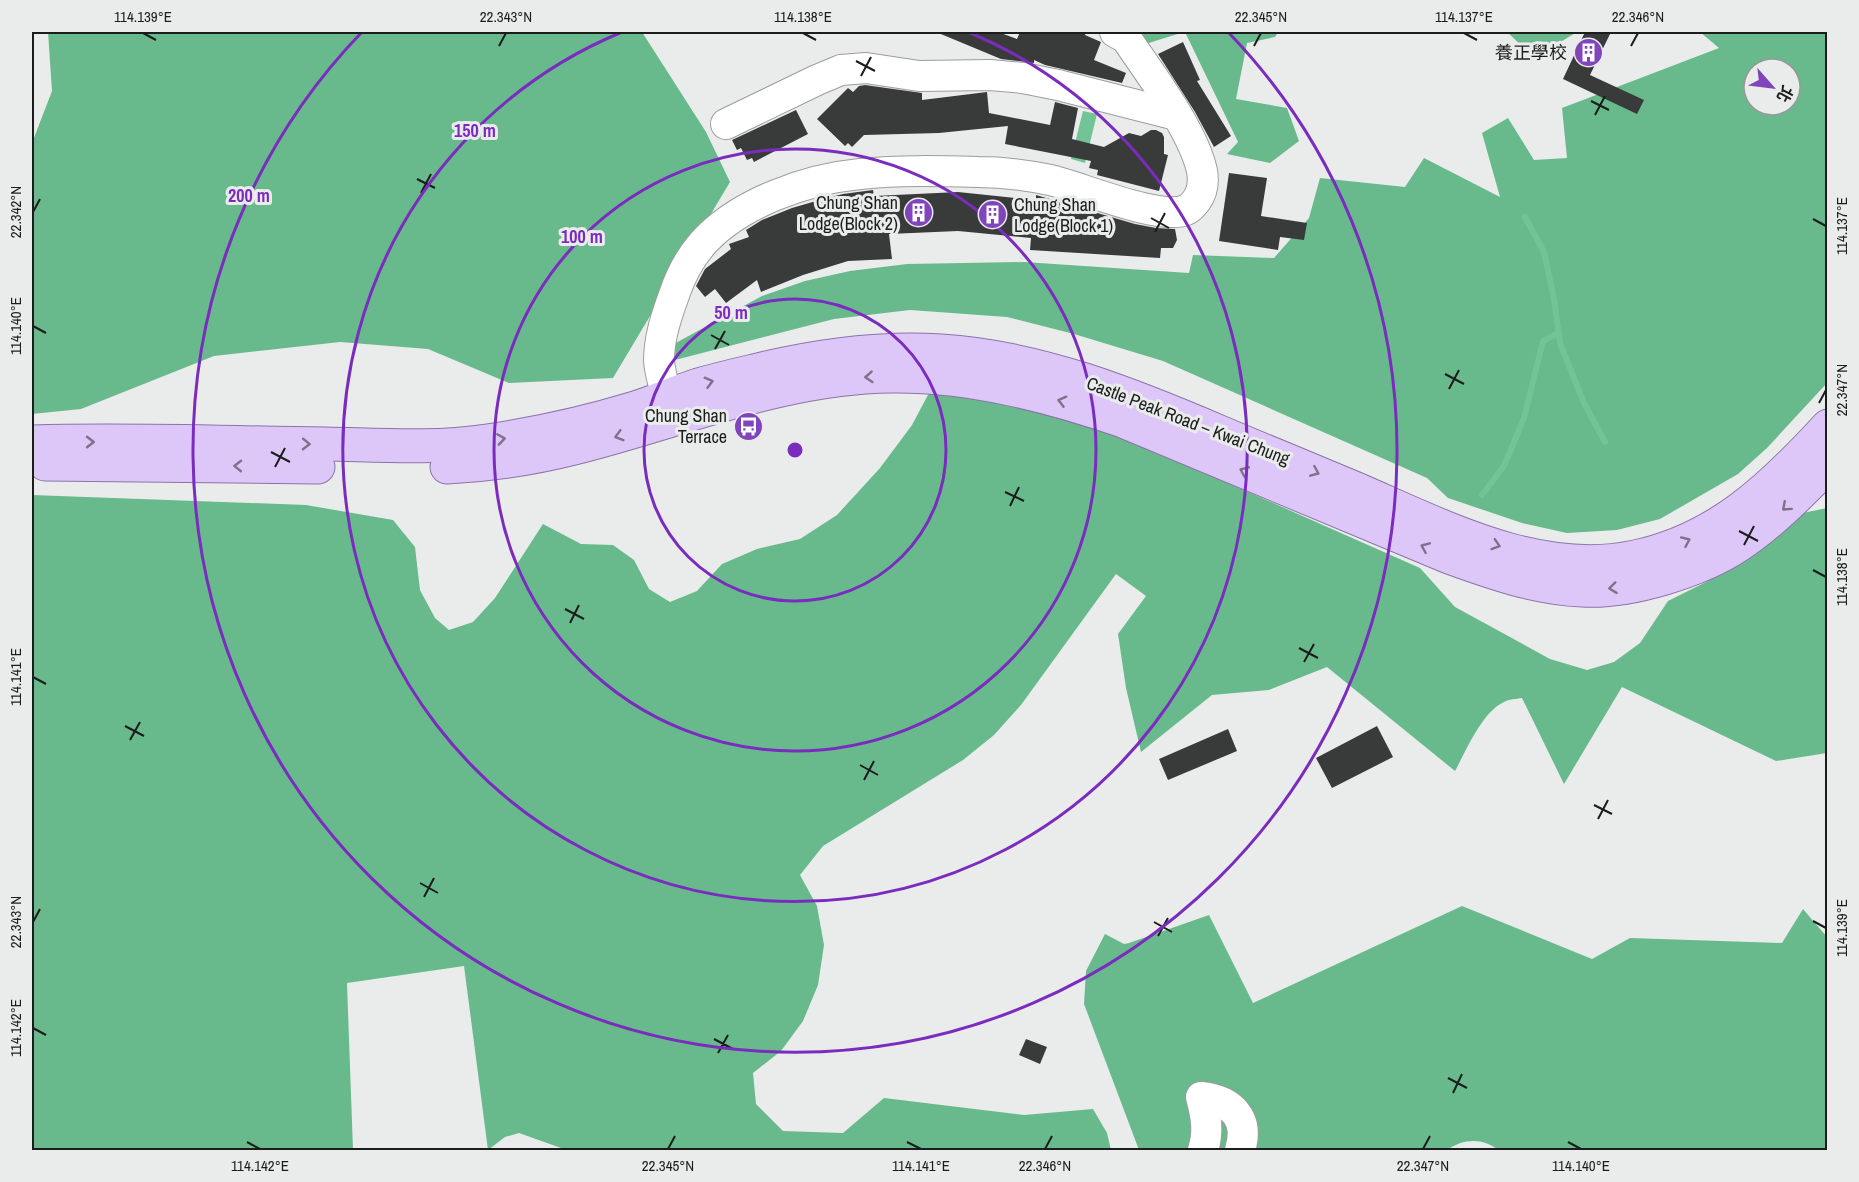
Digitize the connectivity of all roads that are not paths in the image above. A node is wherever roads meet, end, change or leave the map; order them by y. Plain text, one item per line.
1 (1115, 32) edge
2 (1176, 115) junction
3 (726, 124) dead end
4 (667, 397) junction
5 (1827, 426) edge
6 (32, 442) edge
7 (32, 465) edge
8 (1827, 466) edge
9 (1203, 1150) edge
10 (1240, 1150) edge

1 - 2 street
2 - 3 street
2 - 4 street
4 -> 5 main road, Castle Peak Road – Kwai Chung
6 -> 4 main road, Castle Peak Road – Kwai Chung
8 -> 7 main road, Castle Peak Road – Kwai Chung
9 - 10 street

